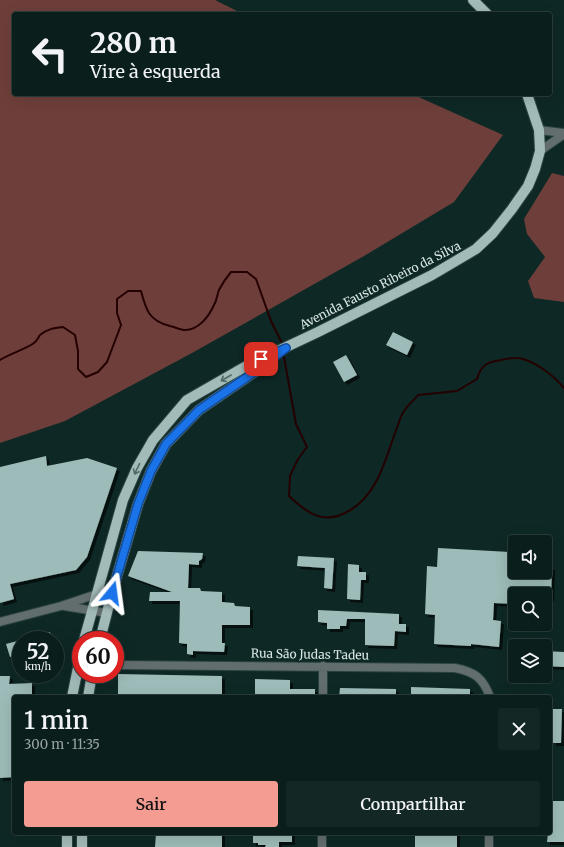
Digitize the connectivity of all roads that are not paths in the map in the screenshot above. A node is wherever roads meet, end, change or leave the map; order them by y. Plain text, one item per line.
1 (473, 0) edge
2 (485, 12) edge
3 (528, 96) edge
4 (538, 130) junction
5 (564, 133) edge
6 (540, 151) junction
7 (286, 348) junction
8 (187, 400) junction
9 (199, 410) junction
10 (97, 594) junction
11 (111, 596) junction
12 (61, 606) junction
13 (92, 610) junction
14 (107, 613) junction
15 (0, 622) edge
16 (86, 631) edge
17 (102, 631) edge
18 (124, 665) edge
19 (323, 666) junction
20 (75, 683) edge
21 (90, 683) edge
22 (72, 695) edge
23 (88, 695) edge
24 (323, 695) edge
25 (489, 695) edge
26 (68, 835) edge
27 (82, 835) edge
28 (322, 835) edge
29 (489, 835) edge
30 (67, 847) edge
31 (82, 847) edge
32 (322, 847) edge
33 (489, 847) edge

1 - 2 main road
3 - 4 main road, Avenida Fausto Ribeiro da Silva
4 - 5 street
4 - 6 main road, Avenida Fausto Ribeiro da Silva
5 - 6 street
6 - 7 main road, Avenida Fausto Ribeiro da Silva
7 -> 8 main road
7 - 9 main road
8 - 9 main road
8 -> 10 main road
9 - 11 main road
10 - 11 street
10 - 12 street
10 - 13 main road
11 - 14 main road
12 - 13 street
12 - 15 street
13 - 14 street
13 - 16 main road
14 - 17 main road
18 - 19 street, Rua São Judas Tadeu
19 - 24 street
19 - 25 street, Rua São Judas Tadeu
20 - 22 main road
21 - 23 main road
26 - 30 main road
27 - 31 main road
28 - 32 street
29 - 33 street

